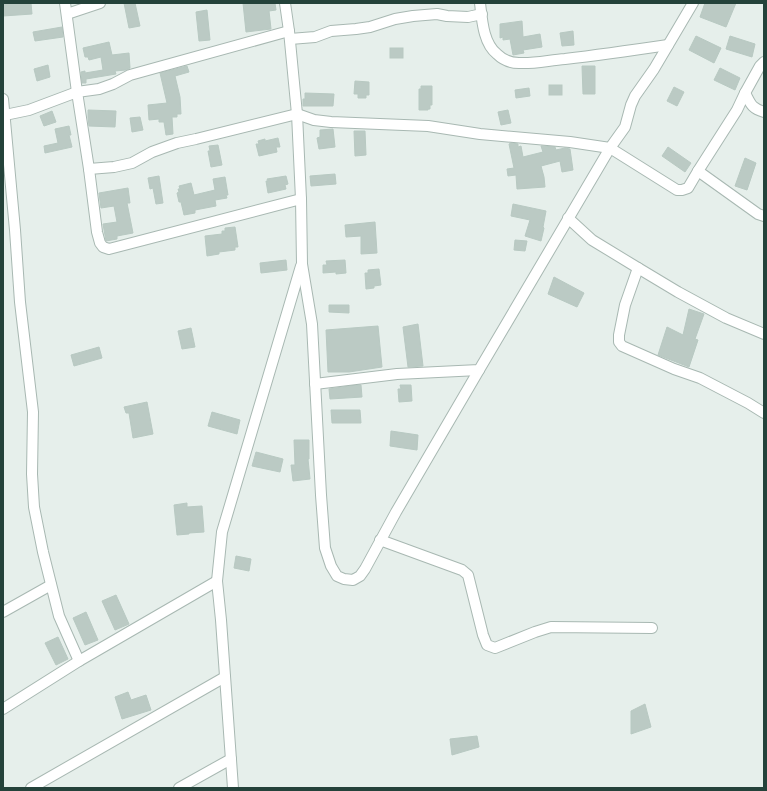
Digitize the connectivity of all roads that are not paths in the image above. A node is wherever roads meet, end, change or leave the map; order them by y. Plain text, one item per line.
1 (65, 3) edge
2 (100, 3) edge
3 (285, 3) edge
4 (480, 3) edge
5 (693, 3) edge
6 (67, 14) junction
7 (482, 14) junction
8 (289, 35) junction
9 (668, 45) junction
10 (764, 62) edge
11 (77, 92) junction
12 (745, 93) junction
13 (3, 99) edge
14 (764, 112) edge
15 (297, 114) junction
16 (5, 115) junction
17 (610, 148) junction
18 (90, 170) junction
19 (698, 171) junction
20 (301, 199) junction
21 (764, 216) edge
22 (568, 218) junction
23 (302, 264) junction
24 (638, 268) junction
25 (764, 334) edge
26 (479, 370) junction
27 (315, 384) junction
28 (764, 413) edge
29 (380, 540) junction
30 (217, 581) junction
31 (51, 585) junction
32 (3, 612) edge
33 (652, 628) dead end
34 (79, 661) junction
35 (225, 677) junction
36 (3, 709) edge
37 (231, 759) junction
38 (31, 788) edge
39 (179, 788) edge
40 (233, 788) edge

1 - 6 street
2 - 6 street
3 - 8 street
4 - 7 street
5 - 9 street
6 - 11 street
7 - 8 street
7 - 9 street
8 - 11 street
8 - 15 street
9 - 17 street
10 - 12 street
11 - 16 street
11 - 18 street
12 - 14 street
12 - 19 street
13 - 16 street
15 - 17 street
15 - 18 street
15 - 20 street
16 - 31 street
17 - 19 street
17 - 22 street
18 - 20 street
19 - 21 street
20 - 23 street
22 - 24 street
22 - 26 street
23 - 27 street
23 - 30 street
24 - 25 street
24 - 28 street
26 - 27 street
26 - 29 street
27 - 29 street
29 - 33 street
30 - 34 street
30 - 35 street
31 - 32 street
31 - 34 street
34 - 36 street
35 - 37 street
35 - 38 street
37 - 39 street
37 - 40 street

